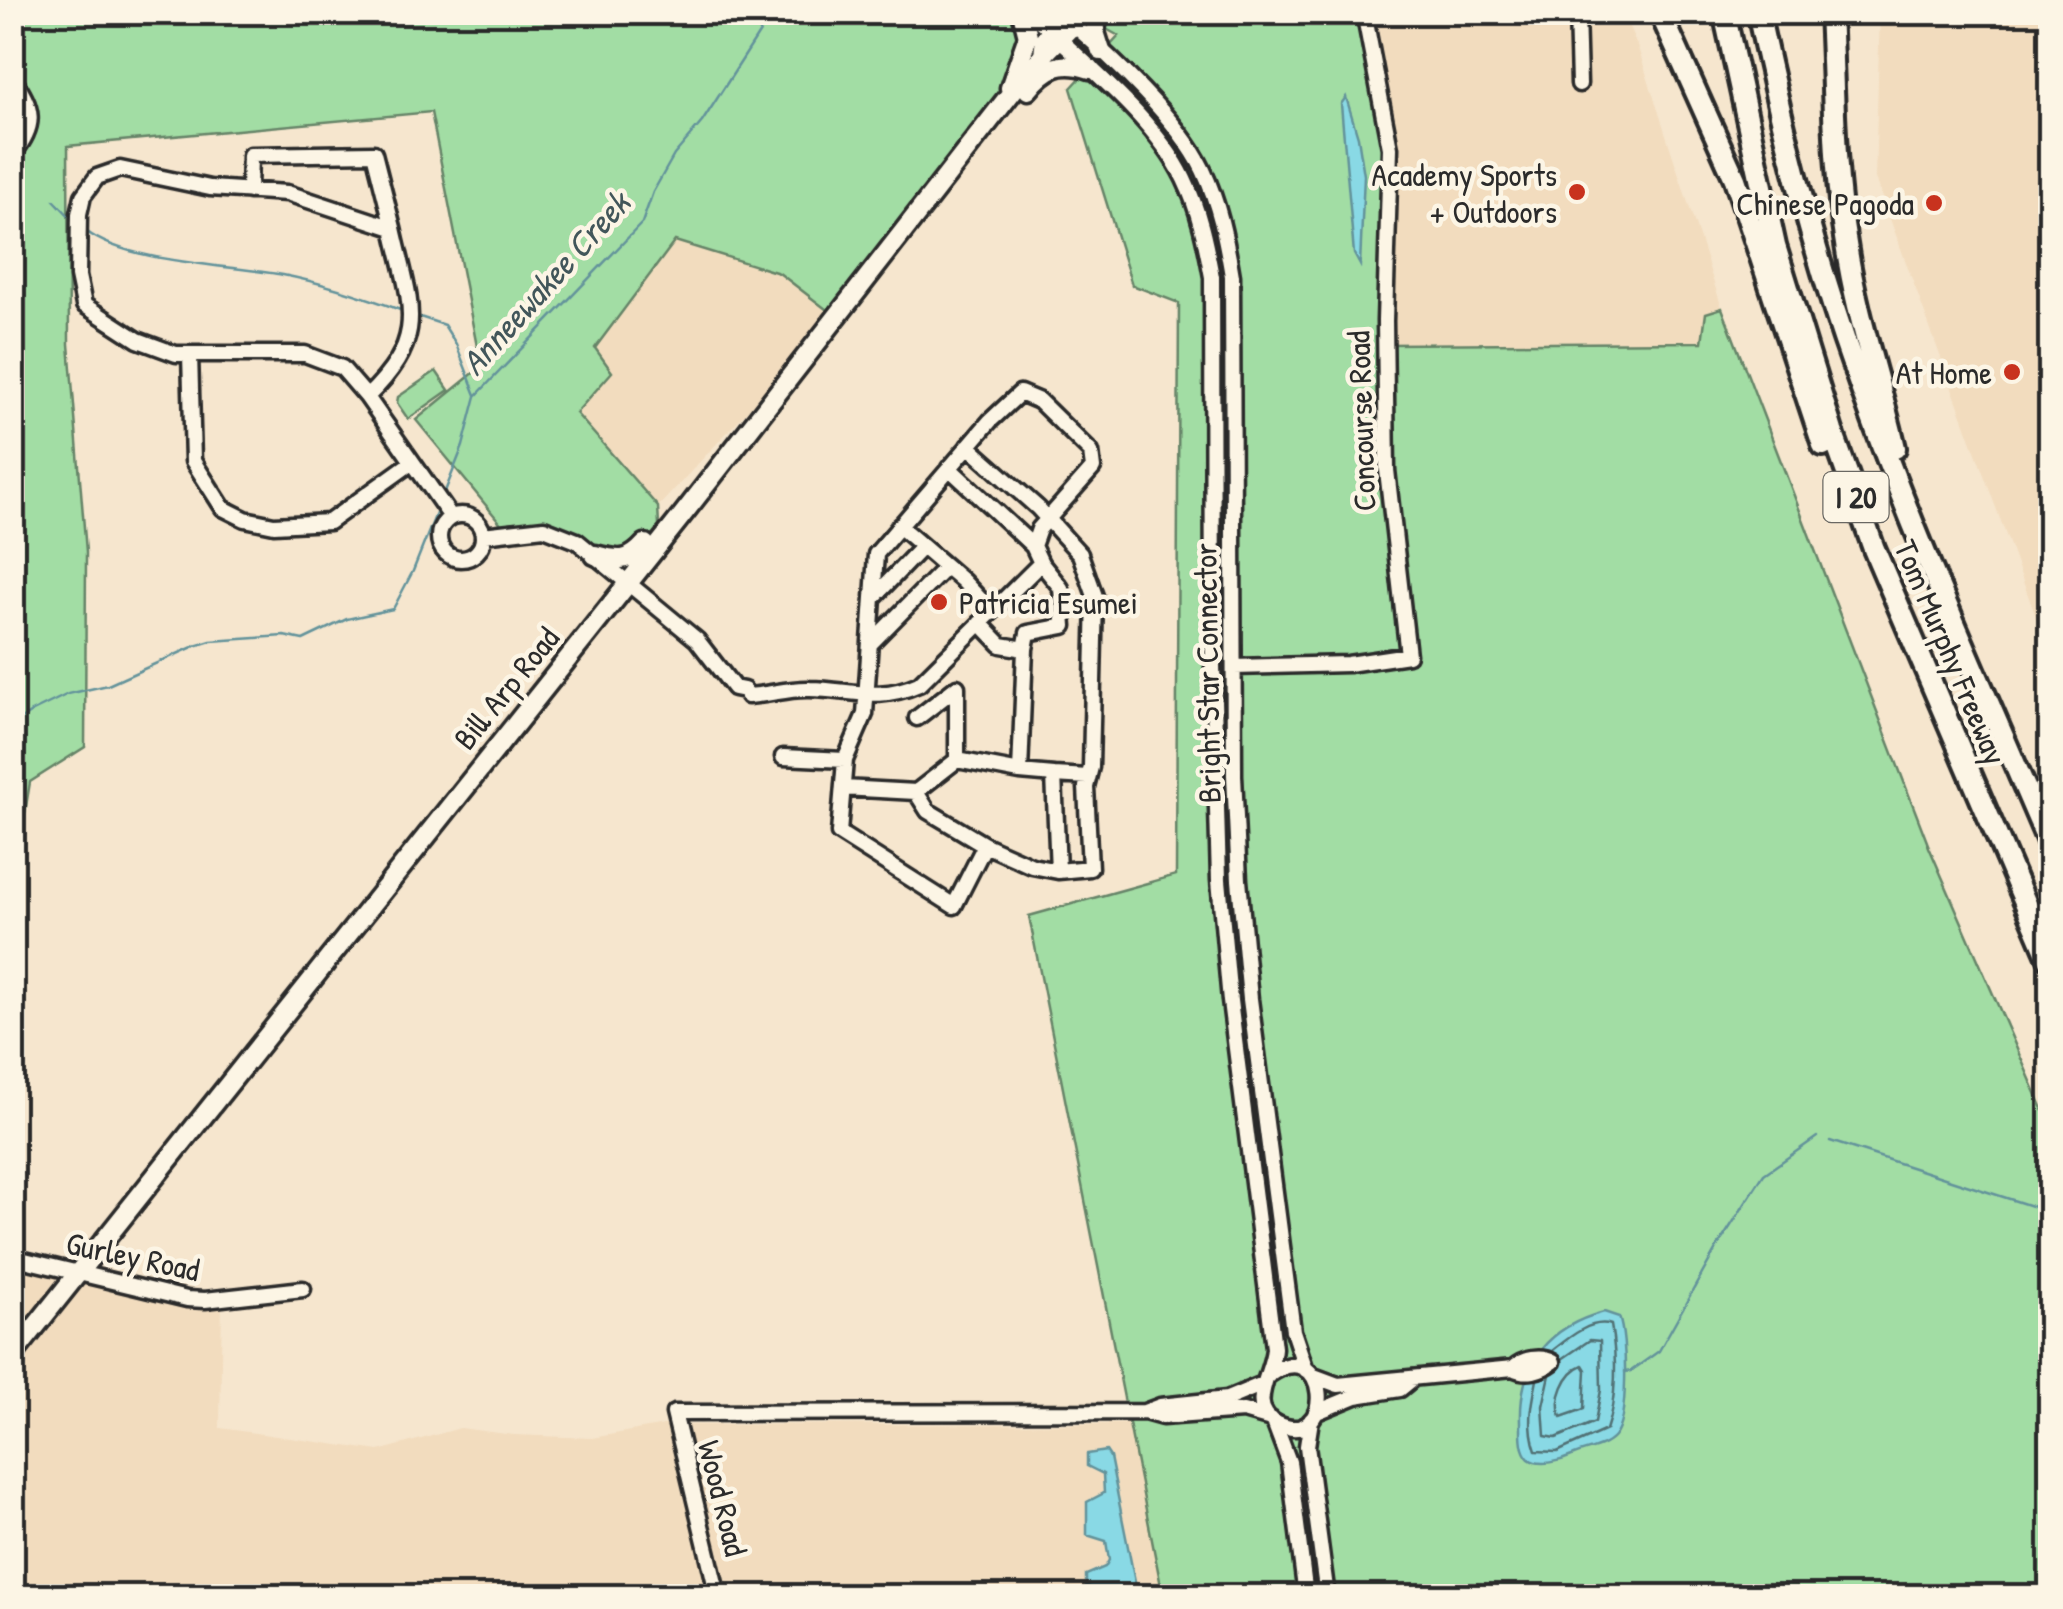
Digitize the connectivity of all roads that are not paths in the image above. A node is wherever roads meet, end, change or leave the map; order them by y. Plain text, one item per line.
1 (1022, 12) edge
2 (1031, 12) edge
3 (1098, 12) edge
4 (1364, 12) edge
5 (1578, 12) edge
6 (1660, 12) edge
7 (1724, 12) edge
8 (1758, 12) edge
9 (1830, 12) edge
10 (1070, 15) edge
11 (1056, 36) junction
12 (1101, 52) junction
13 (1090, 69) junction
14 (12, 77) edge
15 (1579, 84) dead end
16 (1006, 100) junction
17 (12, 155) edge
18 (958, 162) junction
19 (250, 190) junction
20 (393, 228) junction
21 (190, 354) junction
22 (367, 397) junction
23 (968, 446) junction
24 (411, 464) junction
25 (949, 468) junction
26 (1910, 513) junction
27 (450, 516) junction
28 (680, 518) junction
29 (1048, 519) junction
30 (899, 526) junction
31 (482, 535) junction
32 (1033, 546) junction
33 (922, 547) junction
34 (1874, 548) junction
35 (595, 555) junction
36 (1042, 563) junction
37 (946, 567) junction
38 (630, 582) junction
39 (875, 596) junction
40 (992, 612) junction
41 (980, 623) junction
42 (872, 642) junction
43 (1025, 649) junction
44 (1234, 667) junction
45 (868, 693) junction
46 (917, 718) dead end
47 (784, 757) dead end
48 (845, 760) junction
49 (957, 760) junction
50 (1020, 772) junction
51 (1054, 775) junction
52 (1088, 777) junction
53 (843, 788) junction
54 (916, 792) junction
55 (985, 845) junction
56 (2050, 846) edge
57 (1058, 872) junction
58 (2050, 960) edge
59 (12, 1257) edge
60 (78, 1274) junction
61 (302, 1289) dead end
62 (12, 1356) edge
63 (1559, 1361) dead end
64 (1310, 1373) junction
65 (1266, 1379) junction
66 (1411, 1380) junction
67 (1144, 1412) junction
68 (1314, 1416) junction
69 (1272, 1420) junction
70 (718, 1596) edge
71 (1306, 1596) edge
72 (1327, 1596) edge

1 - 16 main road
2 - 11 street, Bright Star Connector
3 - 12 main road
4 - 44 street, Concourse Road
5 - 15 street
6 - 34 highway
7 - 34 highway, Tom Murphy Freeway / I 20
8 - 26 highway, Tom Murphy Freeway / I 20
9 - 26 highway
10 - 11 main road, Bill Arp Road
10 - 12 street, Bright Star Connector
11 - 13 street, Bright Star Connector
11 - 16 main road, Bill Arp Road
12 - 44 street, Bright Star Connector
13 - 18 main road
13 - 65 street, Bright Star Connector
14 - 17 street
16 - 18 main road, Bill Arp Road
18 - 28 main road, Bill Arp Road
19 - 20 street
19 - 20 street
19 - 21 street
20 - 22 street
21 - 22 street
21 - 24 street
22 - 24 street
23 - 25 street
23 - 29 street
23 - 29 street
24 - 27 street
25 - 30 street
25 - 32 street
26 - 56 highway, Tom Murphy Freeway / I 20
27 - 31 street
27 - 31 street
28 - 35 main road
28 - 38 main road, Bill Arp Road
29 - 32 street
29 - 52 street
30 - 33 street
30 - 39 street
31 - 35 street
32 - 36 street
33 - 37 street
33 - 39 street
34 - 58 highway, Tom Murphy Freeway / I 20
35 - 38 street
36 - 40 street
36 - 43 street
37 - 40 street
37 - 42 street
38 - 45 street
38 - 60 main road, Bill Arp Road
39 - 42 street
40 - 41 street
41 - 43 street
41 - 45 street
42 - 45 street
43 - 50 street
44 - 64 street, Bright Star Connector
45 - 48 street
46 - 49 street
47 - 48 street
48 - 53 street
49 - 50 street
49 - 54 street
50 - 51 street
51 - 52 street
51 - 57 street
52 - 57 street
53 - 54 street
53 - 55 street
54 - 55 street
55 - 57 street
59 - 60 street, Gurley Road
60 - 61 street, Gurley Road
60 - 62 main road, Bill Arp Road
63 - 66 street
64 - 65 street
64 - 66 street
64 - 68 street
65 - 67 street
65 - 69 street
66 - 68 street
67 - 69 street
67 - 70 street, Wood Road
68 - 69 street
68 - 72 street
69 - 71 street

